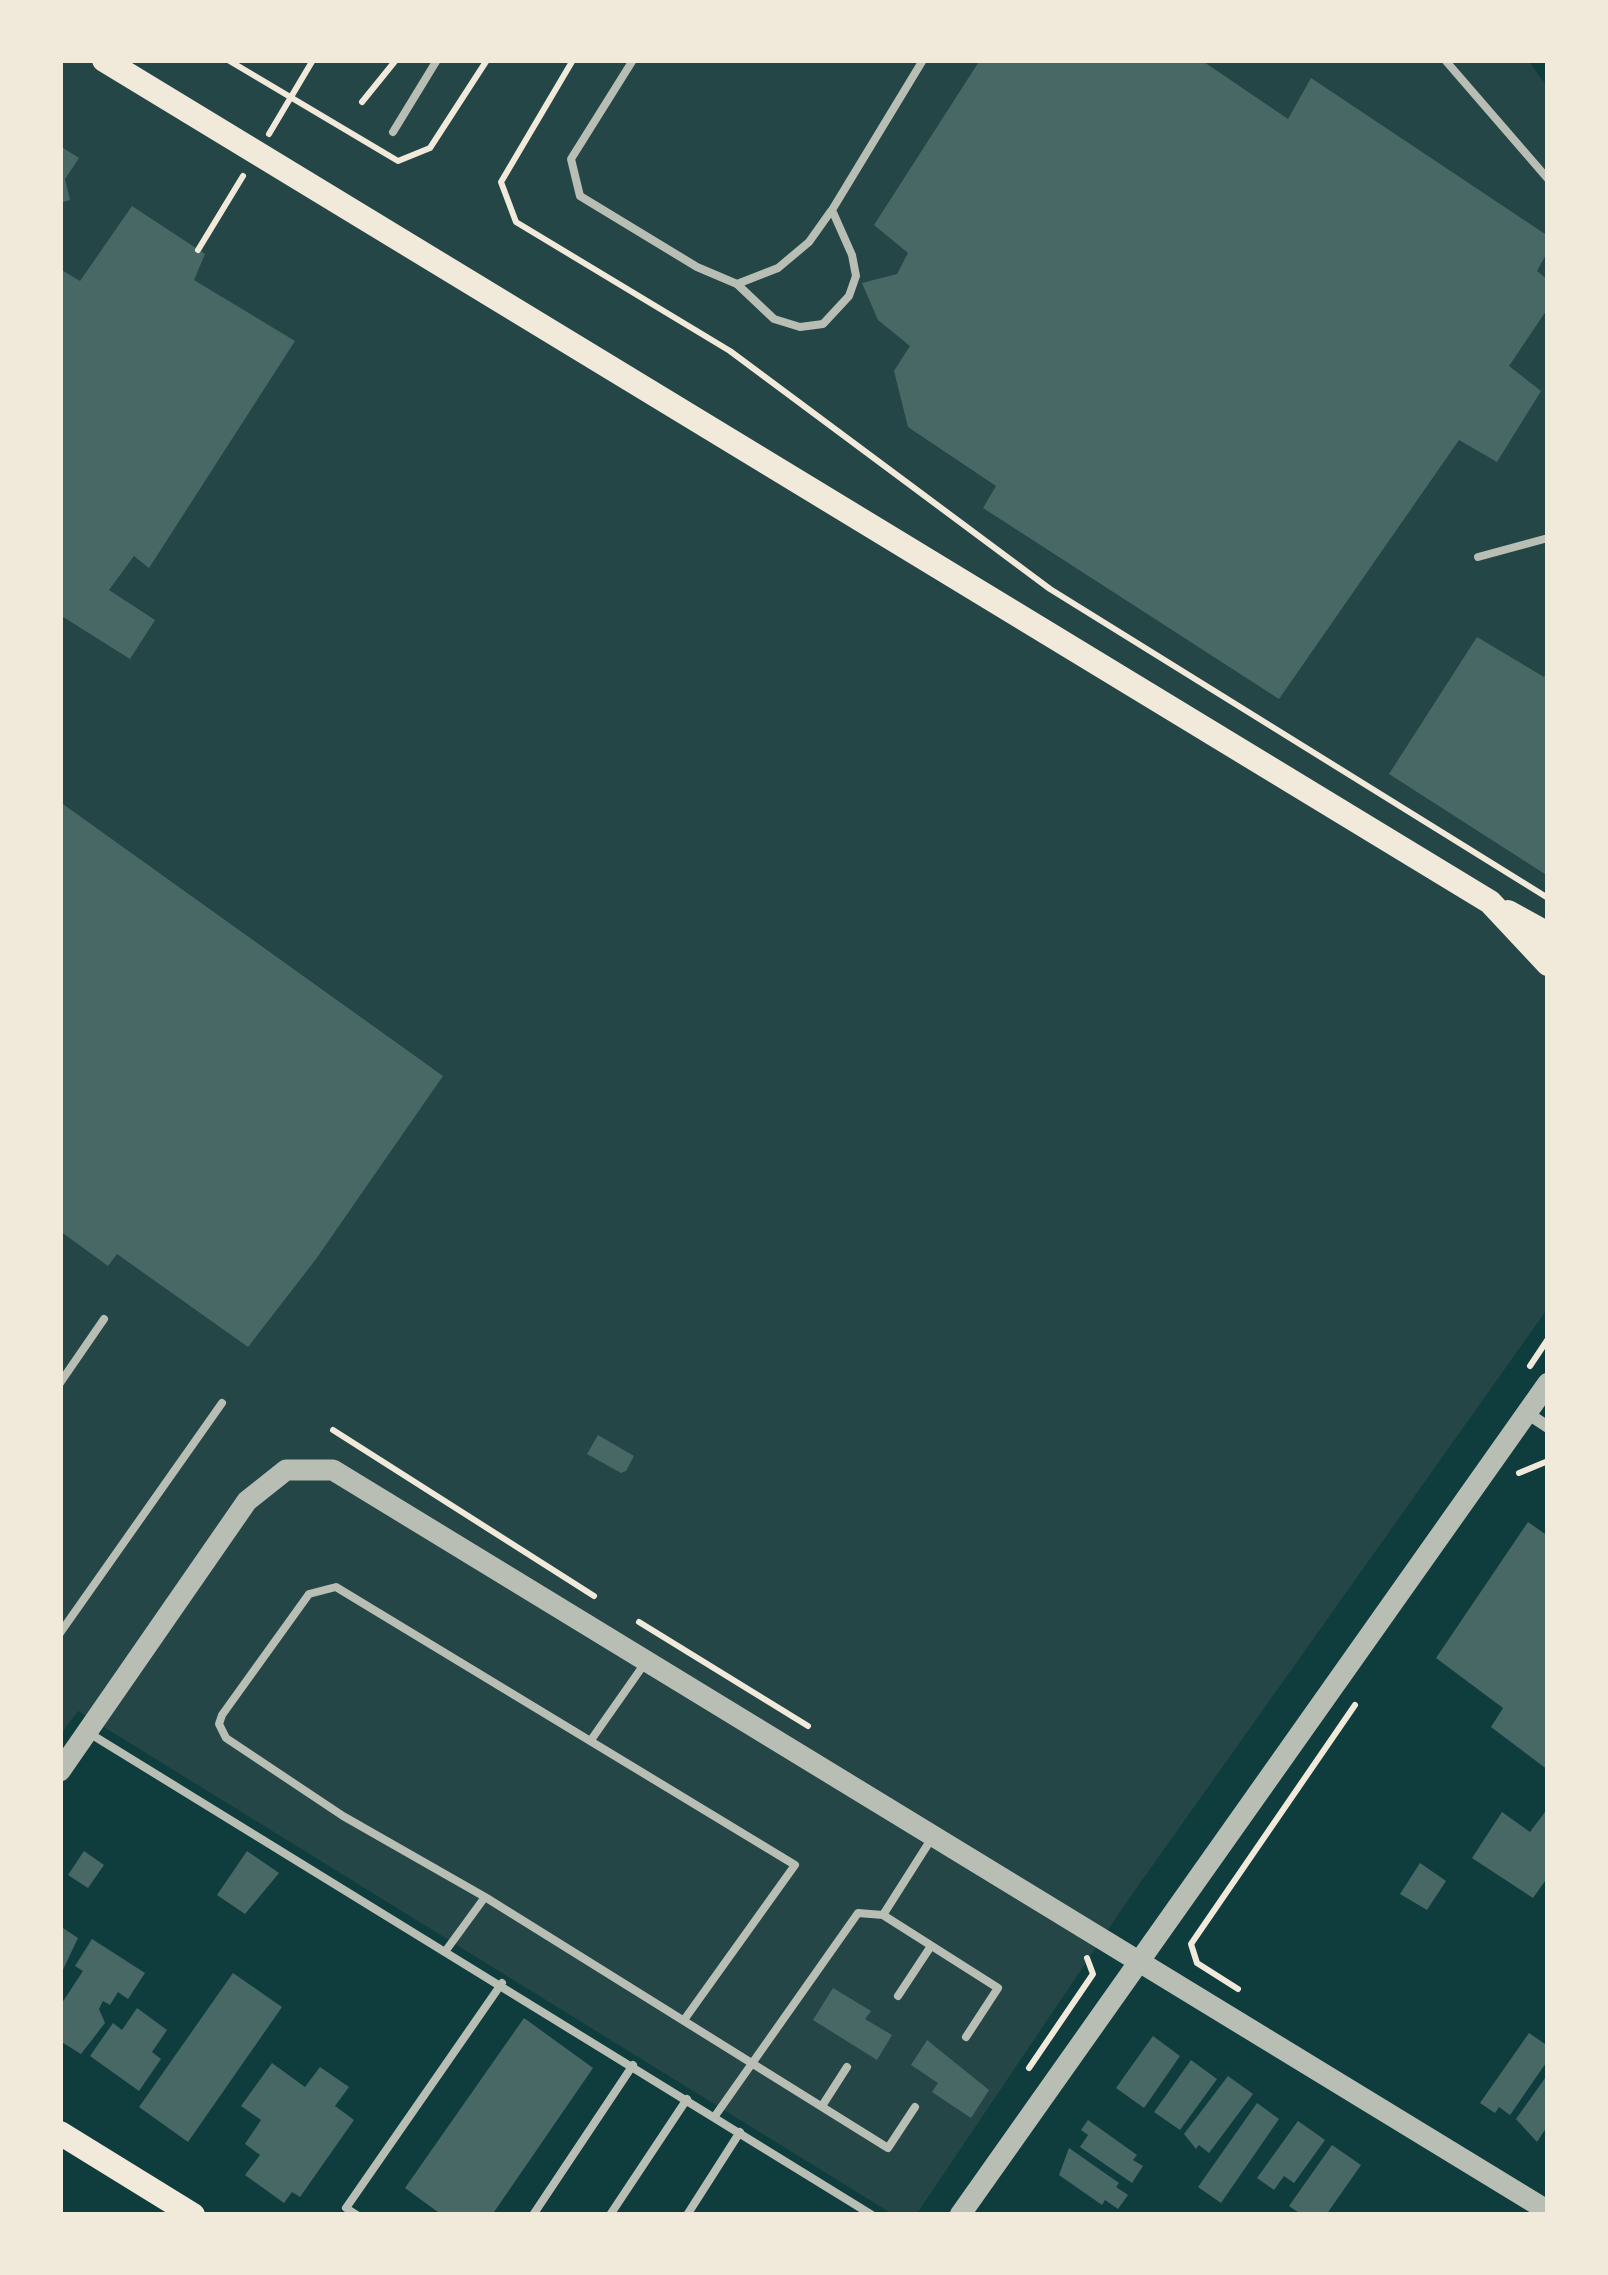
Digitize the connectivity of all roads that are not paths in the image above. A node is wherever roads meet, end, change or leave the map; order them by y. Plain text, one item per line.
1 (104, 60) edge
2 (437, 60) edge
3 (633, 60) edge
4 (922, 60) edge
5 (1445, 60) edge
6 (393, 132) dead end
7 (1548, 179) edge
8 (832, 210) junction
9 (737, 284) junction
10 (1548, 538) edge
11 (1478, 557) dead end
12 (1490, 902) junction
13 (1548, 934) edge
14 (1548, 964) edge
15 (104, 1318) dead end
16 (1548, 1382) edge
17 (60, 1383) edge
18 (222, 1403) dead end
19 (1527, 1413) junction
20 (1548, 1427) edge
21 (60, 1634) edge
22 (647, 1661) junction
23 (88, 1732) junction
24 (591, 1741) junction
25 (60, 1771) edge
26 (934, 1834) junction
27 (485, 1897) junction
28 (883, 1915) junction
29 (931, 1946) junction
30 (447, 1949) junction
31 (1138, 1960) junction
32 (502, 1983) junction
33 (898, 1996) dead end
34 (684, 2020) junction
35 (966, 2037) dead end
36 (753, 2062) junction
37 (633, 2066) junction
38 (847, 2067) dead end
39 (687, 2099) junction
40 (822, 2106) junction
41 (915, 2107) dead end
42 (715, 2116) junction
43 (740, 2132) junction
44 (60, 2133) edge
45 (1548, 2211) edge
46 (193, 2215) edge
47 (357, 2215) edge
48 (533, 2215) edge
49 (610, 2215) edge
50 (687, 2215) edge
51 (872, 2215) edge
52 (960, 2215) edge

1 - 12 main road
2 - 6 lane
3 - 9 lane
4 - 8 lane
5 - 7 lane
8 - 9 lane
8 - 9 lane
10 - 11 lane
12 - 13 main road
12 - 14 main road
15 - 17 lane
16 - 19 street
18 - 21 lane
19 - 20 street
19 - 31 street
22 - 23 street
22 - 24 lane
22 - 26 street
23 - 25 street
23 - 30 lane
24 - 27 lane
24 - 34 lane
26 - 28 lane
26 - 31 street
27 - 30 lane
27 - 34 lane
28 - 29 lane
28 - 36 lane
29 - 33 lane
29 - 35 lane
30 - 32 lane
31 - 45 street
31 - 52 street
32 - 37 lane
32 - 47 lane
34 - 36 lane
36 - 40 lane
36 - 42 lane
37 - 39 lane
37 - 48 lane
38 - 40 lane
39 - 42 lane
39 - 49 lane
40 - 41 lane
42 - 43 lane
43 - 50 lane
43 - 51 lane
44 - 46 main road

